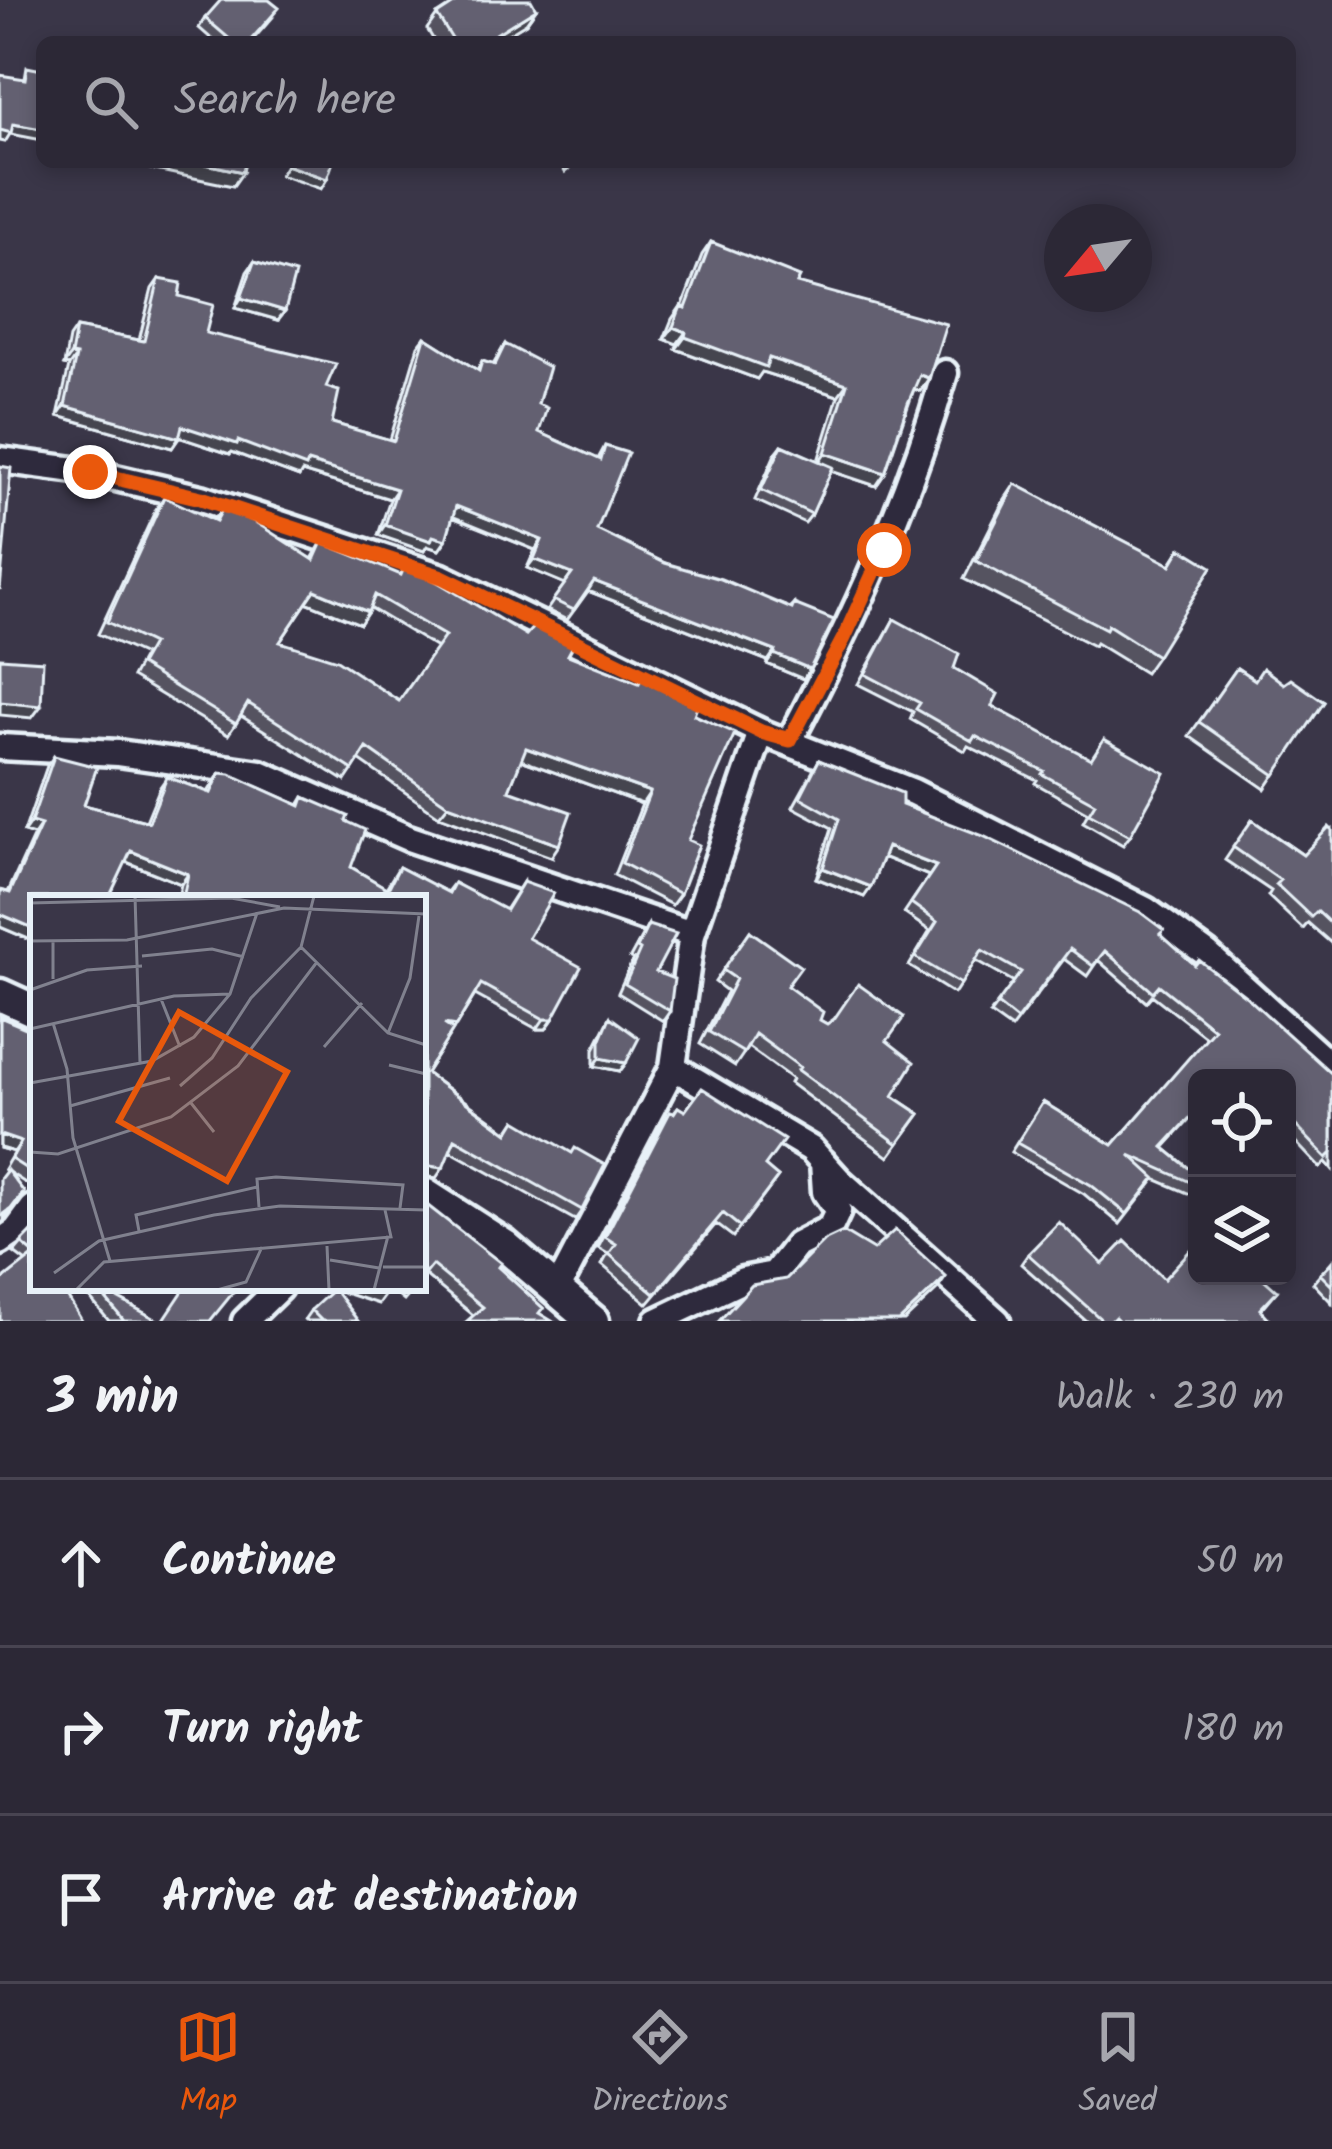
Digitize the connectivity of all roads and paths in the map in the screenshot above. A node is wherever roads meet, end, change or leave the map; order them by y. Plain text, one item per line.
1 (945, 373) dead end
2 (0, 460) edge
3 (761, 732) junction
4 (790, 740) junction
5 (0, 747) edge
6 (692, 934) junction
7 (0, 995) edge
8 (30, 1009) edge
9 (673, 1067) junction
10 (1332, 1067) edge
11 (823, 1162) junction
12 (426, 1195) edge
13 (30, 1212) edge
14 (0, 1243) edge
15 (558, 1288) junction
16 (276, 1291) edge
17 (245, 1321) edge
18 (593, 1321) edge
19 (657, 1321) edge
20 (997, 1321) edge

1 - 4 street
2 - 3 street
3 - 4 street
3 - 6 street
4 - 10 street
5 - 6 street
6 - 9 street
7 - 8 street
9 - 11 street
9 - 15 street
11 - 19 street
11 - 20 street
12 - 15 street
13 - 14 street
15 - 18 street
16 - 17 street

